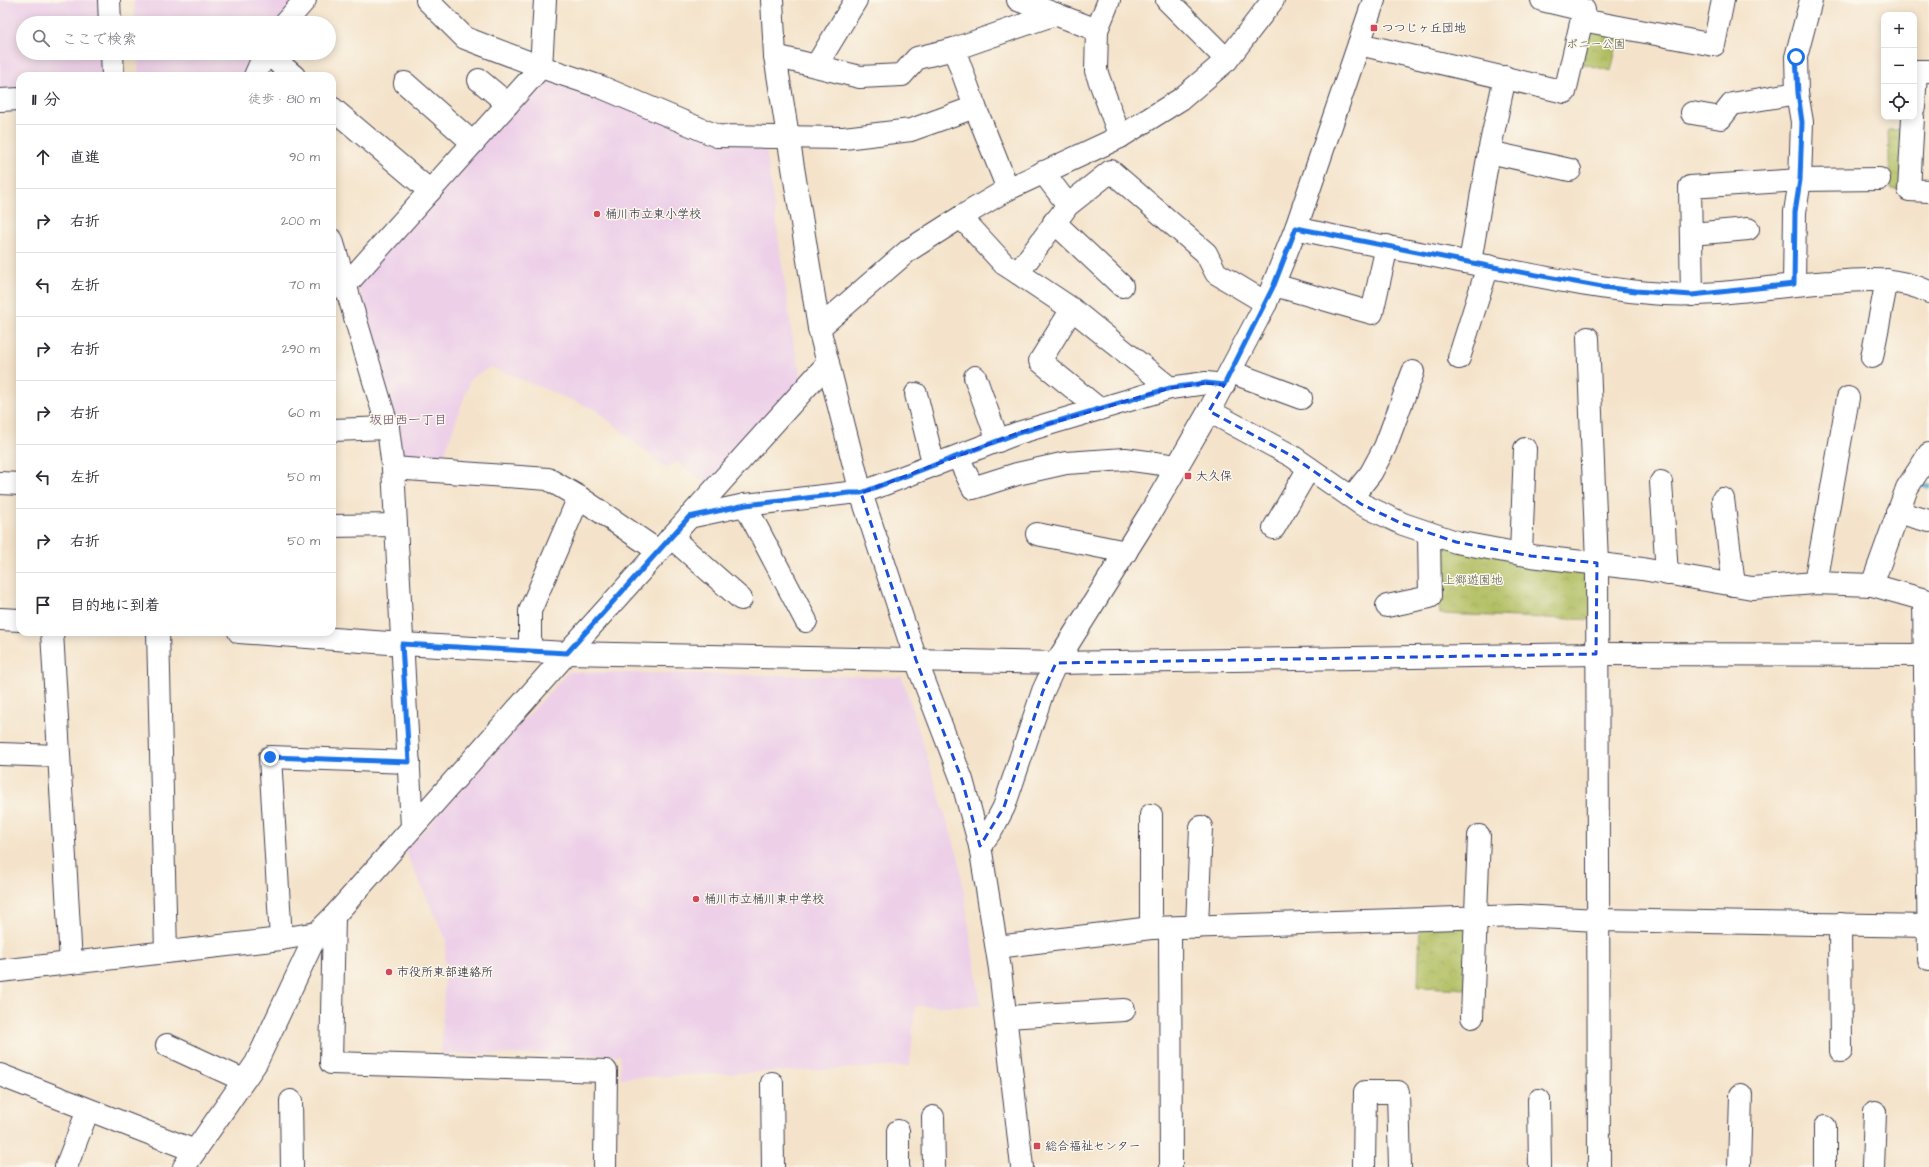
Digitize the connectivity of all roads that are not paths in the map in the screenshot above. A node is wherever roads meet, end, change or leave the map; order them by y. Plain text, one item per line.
1 (109, 0) edge
2 (305, 0) edge
3 (427, 0) edge
4 (545, 0) edge
5 (772, 0) edge
6 (856, 0) edge
7 (1018, 0) edge
8 (1109, 0) edge
9 (1167, 0) edge
10 (1273, 0) edge
11 (1374, 0) edge
12 (1542, 0) edge
13 (1723, 0) edge
14 (1811, 0) edge
15 (1055, 14) junction
16 (110, 16) edge
17 (291, 16) edge
18 (1582, 20) junction
19 (1097, 30) junction
20 (1359, 44) junction
21 (954, 49) junction
22 (775, 56) junction
23 (113, 60) edge
24 (263, 60) edge
25 (275, 60) edge
26 (1227, 60) junction
27 (816, 66) junction
28 (541, 67) junction
29 (1929, 71) edge
30 (114, 72) edge
31 (257, 72) edge
32 (289, 72) edge
33 (1506, 77) junction
34 (479, 80) dead end
35 (405, 83) dead end
36 (1915, 84) edge
37 (1798, 93) junction
38 (16, 99) edge
39 (0, 100) edge
40 (508, 104) junction
41 (975, 108) junction
42 (336, 111) edge
43 (1692, 113) dead end
44 (1918, 126) edge
45 (788, 136) junction
46 (1120, 137) junction
47 (473, 142) junction
48 (1489, 152) junction
49 (1570, 170) dead end
50 (1043, 172) junction
51 (1879, 179) dead end
52 (1800, 180) junction
53 (1008, 189) junction
54 (430, 191) junction
55 (1929, 191) edge
56 (1068, 205) junction
57 (961, 216) junction
58 (1054, 222) junction
59 (1296, 228) junction
60 (1748, 230) dead end
61 (1691, 234) junction
62 (1387, 246) junction
63 (1479, 264) junction
64 (336, 271) edge
65 (1018, 273) junction
66 (1887, 280) junction
67 (1794, 284) junction
68 (1122, 286) dead end
69 (338, 287) edge
70 (1929, 292) edge
71 (1270, 294) junction
72 (1692, 295) junction
73 (1072, 310) junction
74 (819, 328) junction
75 (1588, 338) dead end
76 (1872, 357) dead end
77 (1459, 358) dead end
78 (828, 363) junction
79 (1413, 372) dead end
80 (975, 377) dead end
81 (1228, 378) junction
82 (1170, 388) junction
83 (916, 394) dead end
84 (1301, 398) dead end
85 (1848, 398) dead end
86 (1099, 409) junction
87 (1210, 411) junction
88 (388, 428) junction
89 (336, 430) edge
90 (998, 441) junction
91 (1525, 449) dead end
92 (1929, 454) edge
93 (958, 457) junction
94 (934, 466) junction
95 (1177, 466) junction
96 (393, 468) junction
97 (1308, 468) junction
98 (1661, 482) dead end
99 (0, 483) edge
100 (16, 484) edge
101 (861, 493) junction
102 (579, 497) junction
103 (1352, 497) junction
104 (1723, 499) dead end
105 (746, 505) junction
106 (1897, 512) junction
107 (689, 517) junction
108 (1929, 521) edge
109 (396, 525) junction
110 (336, 526) edge
111 (1274, 528) dead end
112 (1429, 533) junction
113 (1037, 534) dead end
114 (664, 544) junction
115 (1126, 552) junction
116 (1521, 554) junction
117 (1597, 563) junction
118 (1667, 574) junction
119 (1815, 584) junction
120 (1734, 585) junction
121 (1872, 585) junction
122 (741, 599) dead end
123 (1926, 600) edge
124 (1387, 606) dead end
125 (0, 619) edge
126 (16, 620) edge
127 (806, 622) dead end
128 (52, 636) edge
129 (158, 636) edge
130 (293, 636) edge
131 (402, 644) junction
132 (530, 651) junction
133 (567, 653) junction
134 (1596, 654) junction
135 (1927, 655) edge
136 (916, 660) junction
137 (1056, 663) junction
138 (0, 754) edge
139 (59, 756) junction
140 (409, 762) junction
141 (1928, 793) edge
142 (1152, 815) dead end
143 (412, 827) junction
144 (1201, 827) dead end
145 (1479, 836) dead end
146 (980, 846) junction
147 (334, 916) junction
148 (1476, 917) junction
149 (1598, 920) junction
150 (1840, 924) junction
151 (1929, 926) edge
152 (1197, 927) junction
153 (1160, 928) junction
154 (317, 933) junction
155 (281, 939) junction
156 (997, 947) junction
157 (166, 952) junction
158 (1929, 959) edge
159 (71, 964) junction
160 (0, 971) edge
161 (1124, 1010) dead end
162 (1006, 1017) junction
163 (1472, 1017) dead end
164 (167, 1045) dead end
165 (1841, 1051) dead end
166 (0, 1076) edge
167 (243, 1080) junction
168 (772, 1083) dead end
169 (1741, 1095) dead end
170 (1539, 1100) dead end
171 (290, 1101) dead end
172 (88, 1110) junction
173 (1875, 1112) dead end
174 (933, 1117) dead end
175 (1826, 1127) dead end
176 (898, 1131) dead end
177 (189, 1159) edge
178 (66, 1167) edge
179 (292, 1167) edge
180 (605, 1167) edge
181 (773, 1167) edge
182 (898, 1167) edge
183 (934, 1167) edge
184 (1022, 1167) edge
185 (1171, 1167) edge
186 (1364, 1167) edge
187 (1400, 1167) edge
188 (1540, 1167) edge
189 (1599, 1167) edge
190 (1739, 1167) edge
191 (1825, 1167) edge
192 (1873, 1167) edge

1 - 16 street
2 - 17 street
3 - 28 street
4 - 28 street
5 - 22 street
6 - 27 street
7 - 15 street
8 - 19 street
9 - 26 street
10 - 26 street
11 - 20 street
12 - 18 street
13 - 18 street
14 - 37 street
15 - 19 street
15 - 21 street
18 - 33 street
19 - 46 street
20 - 33 street
20 - 59 street
21 - 27 street
21 - 41 street
22 - 27 street
22 - 45 street
23 - 30 street
24 - 31 street
25 - 32 street
26 - 46 street
28 - 40 street
28 - 45 street
29 - 36 street
33 - 48 street
34 - 40 street
35 - 47 street
37 - 43 street
37 - 52 street
38 - 39 street
40 - 47 street
41 - 45 street
41 - 53 street
42 - 54 street
44 - 55 street
45 - 74 street
46 - 50 street
47 - 54 street
48 - 49 street
48 - 63 street
50 - 53 street
50 - 56 street
51 - 52 street
52 - 61 street
52 - 67 street
53 - 57 street
54 - 69 street
56 - 58 street
56 - 71 street
57 - 65 street
57 - 74 street
58 - 65 street
58 - 68 street
59 - 62 street
59 - 71 street
60 - 61 street
61 - 72 street
62 - 63 street
62 - 71 street
63 - 72 street
63 - 77 street
64 - 69 street
65 - 73 street
66 - 67 street
66 - 70 street
66 - 76 street
67 - 72 street
69 - 88 street
71 - 81 street
73 - 82 street
73 - 86 street
74 - 78 street
75 - 117 street
78 - 101 street
78 - 107 street
79 - 103 street
80 - 90 street
81 - 82 street
81 - 84 street
81 - 87 street
82 - 86 street
83 - 94 street
85 - 119 street
86 - 90 street
87 - 95 street
87 - 97 street
88 - 89 street
88 - 96 street
90 - 93 street
91 - 116 street
92 - 106 street
93 - 94 street
93 - 95 street
94 - 101 street
95 - 115 street
96 - 102 street
96 - 109 street
97 - 103 street
97 - 111 street
98 - 118 street
99 - 100 street
101 - 105 street
101 - 136 street
102 - 114 street
102 - 132 street
103 - 112 street
104 - 120 street
105 - 107 street
105 - 127 street
106 - 108 street
106 - 121 street
107 - 114 street
109 - 110 street
109 - 131 street
112 - 116 street
112 - 124 street
113 - 115 street
114 - 122 street
114 - 133 street
115 - 137 street
116 - 117 street
117 - 118 street
117 - 134 street
118 - 120 street
119 - 120 street
119 - 121 street
121 - 123 street
123 - 135 street
125 - 126 street
128 - 139 street
129 - 157 street
130 - 131 street
131 - 132 street
131 - 140 street
132 - 133 street
133 - 136 street
133 - 143 street
134 - 135 street
134 - 137 street
134 - 149 street
135 - 141 street
136 - 137 street
136 - 146 street
137 - 146 street
138 - 139 street
139 - 159 street
140 - 143 street
140 - 155 street
141 - 151 street
142 - 153 street
143 - 147 street
144 - 152 street
145 - 148 street
146 - 156 street
147 - 154 street
147 - 180 street
148 - 149 street
148 - 152 street
148 - 163 street
149 - 150 street
149 - 189 street
150 - 151 street
150 - 165 street
151 - 158 street
152 - 153 street
153 - 156 street
153 - 185 street
154 - 155 street
154 - 167 street
155 - 157 street
156 - 162 street
157 - 159 street
159 - 160 street
161 - 162 street
162 - 184 street
164 - 167 street
166 - 172 street
167 - 177 street
168 - 181 street
169 - 190 street
170 - 188 street
171 - 179 street
172 - 177 street
172 - 178 street
173 - 192 street
174 - 183 street
175 - 191 street
176 - 182 street
186 - 187 street

